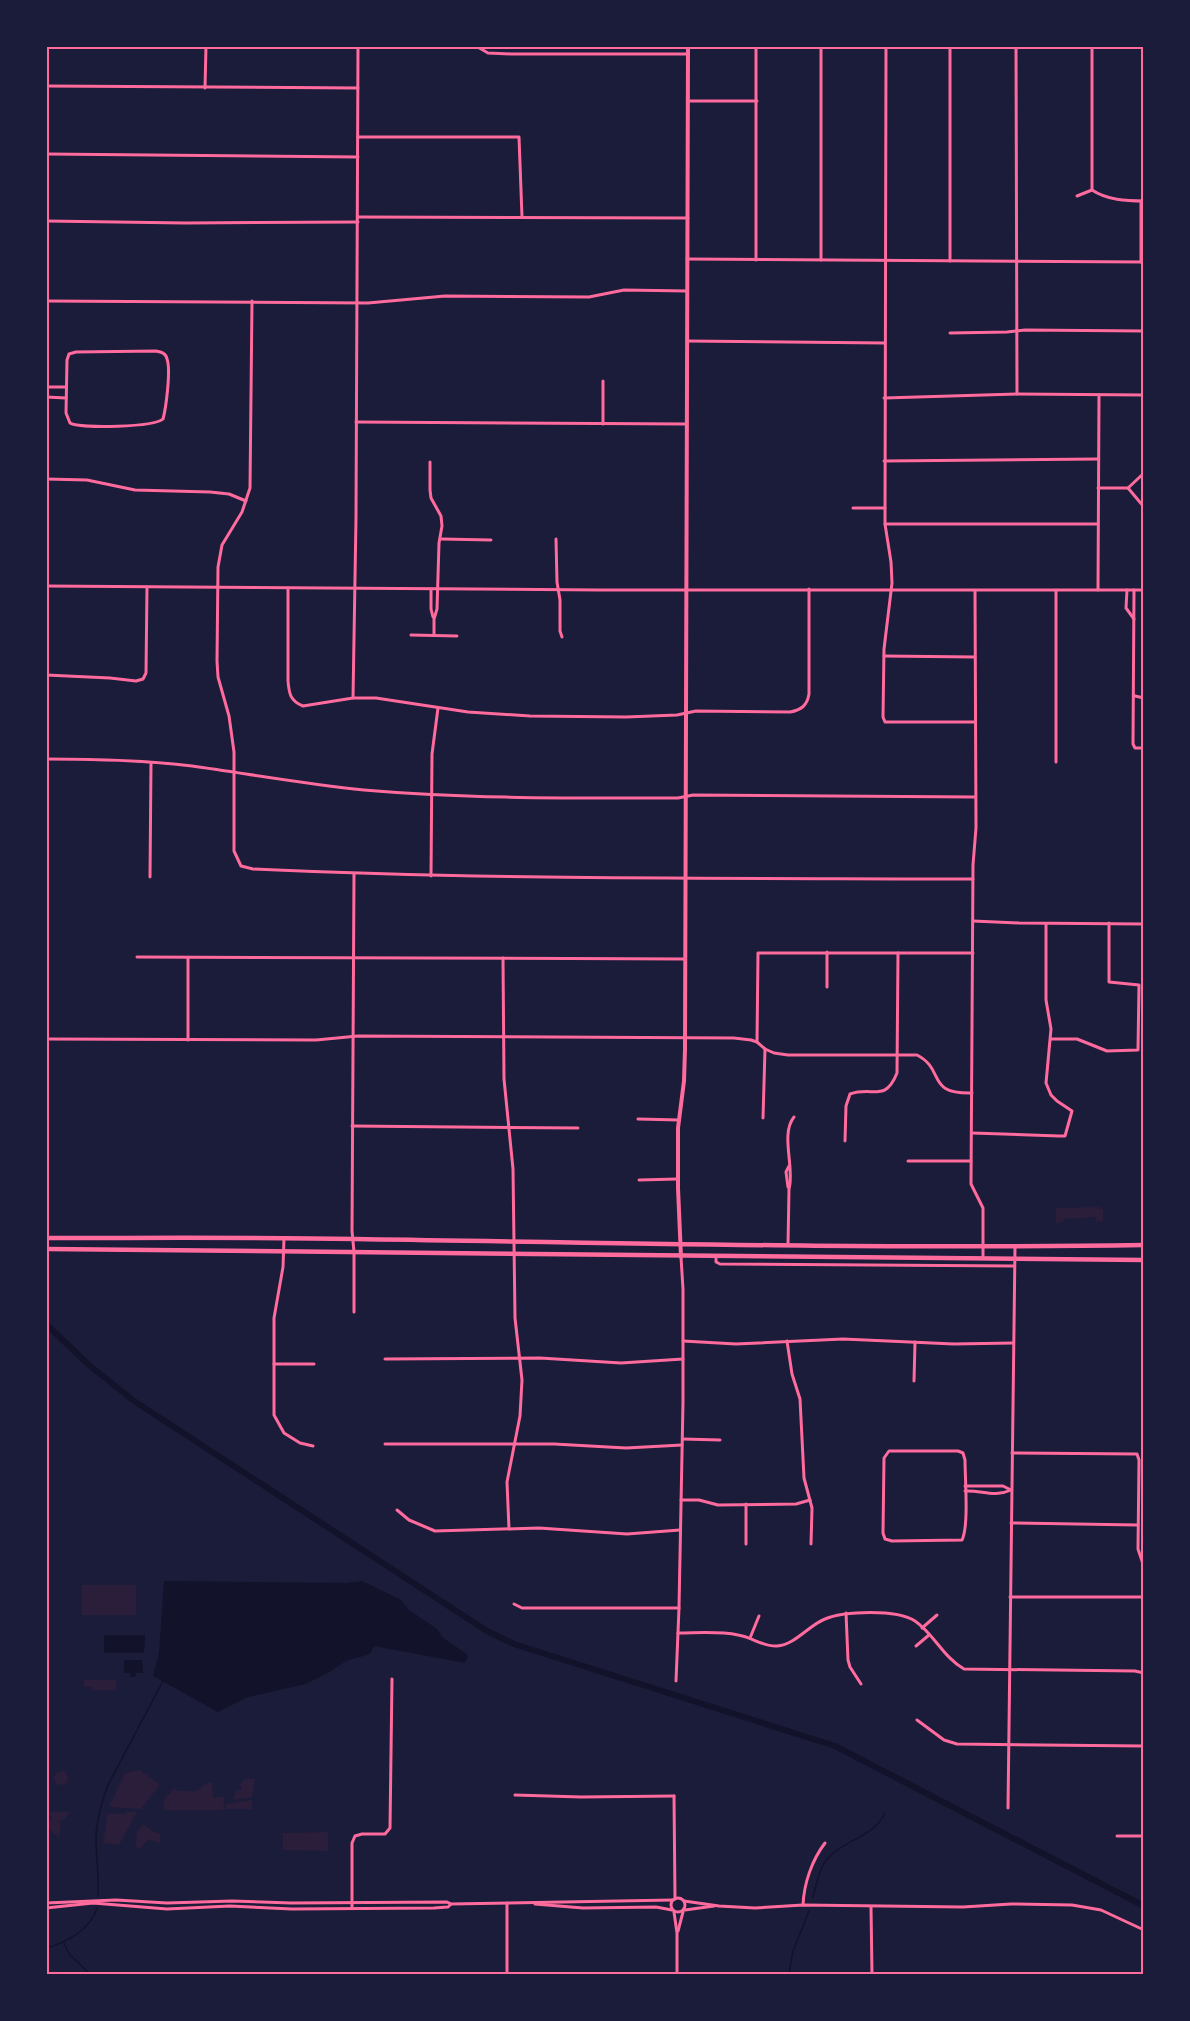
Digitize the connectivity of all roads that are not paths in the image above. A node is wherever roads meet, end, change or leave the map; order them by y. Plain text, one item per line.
1 (206, 46) edge
2 (358, 46) edge
3 (476, 46) edge
4 (688, 46) edge
5 (756, 46) edge
6 (821, 46) edge
7 (886, 46) edge
8 (950, 46) edge
9 (1016, 46) edge
10 (1092, 46) edge
11 (688, 54) junction
12 (46, 86) edge
13 (204, 88) junction
14 (358, 88) junction
15 (688, 101) junction
16 (757, 101) junction
17 (358, 137) junction
18 (46, 154) edge
19 (358, 157) junction
20 (1092, 190) junction
21 (1077, 196) dead end
22 (1142, 201) edge
23 (358, 217) junction
24 (522, 217) junction
25 (687, 218) junction
26 (46, 221) edge
27 (358, 222) junction
28 (687, 259) junction
29 (756, 260) junction
30 (820, 260) junction
31 (885, 260) junction
32 (950, 261) junction
33 (1017, 261) junction
34 (1142, 262) edge
35 (687, 291) junction
36 (46, 301) edge
37 (252, 301) junction
38 (357, 303) junction
39 (1017, 330) junction
40 (1143, 331) edge
41 (950, 333) dead end
42 (687, 341) junction
43 (885, 343) junction
44 (603, 381) dead end
45 (46, 387) edge
46 (66, 387) junction
47 (1017, 394) junction
48 (1099, 395) junction
49 (1143, 395) edge
50 (46, 397) edge
51 (66, 398) junction
52 (884, 398) junction
53 (356, 422) junction
54 (603, 424) junction
55 (687, 424) junction
56 (1098, 459) junction
57 (884, 461) junction
58 (430, 462) dead end
59 (1143, 473) edge
60 (46, 479) edge
61 (1098, 488) junction
62 (1128, 488) junction
63 (246, 501) junction
64 (1143, 507) edge
65 (853, 508) dead end
66 (885, 508) junction
67 (885, 524) junction
68 (1098, 524) junction
69 (441, 538) junction
70 (556, 539) dead end
71 (491, 540) dead end
72 (46, 586) edge
73 (147, 587) junction
74 (217, 588) junction
75 (288, 588) junction
76 (356, 588) junction
77 (431, 589) junction
78 (437, 589) junction
79 (558, 590) junction
80 (687, 590) junction
81 (809, 590) junction
82 (891, 590) junction
83 (1098, 590) junction
84 (1127, 590) junction
85 (1134, 590) junction
86 (1143, 590) edge
87 (975, 591) junction
88 (1056, 591) junction
89 (431, 609) junction
90 (437, 609) junction
91 (1128, 611) junction
92 (1135, 611) junction
93 (434, 619) junction
94 (1135, 621) junction
95 (411, 635) dead end
96 (434, 635) junction
97 (457, 636) dead end
98 (562, 637) dead end
99 (884, 657) junction
100 (975, 657) junction
101 (46, 675) edge
102 (1135, 696) junction
103 (353, 698) junction
104 (1143, 698) edge
105 (438, 708) junction
106 (686, 713) junction
107 (975, 722) junction
108 (1143, 748) edge
109 (46, 759) edge
110 (1056, 762) dead end
111 (150, 763) junction
112 (234, 773) junction
113 (432, 794) junction
114 (975, 796) junction
115 (685, 797) junction
116 (354, 874) junction
117 (431, 876) junction
118 (150, 877) dead end
119 (686, 878) junction
120 (973, 879) junction
121 (973, 921) junction
122 (1109, 923) junction
123 (1046, 924) junction
124 (1143, 924) edge
125 (827, 952) junction
126 (898, 953) junction
127 (973, 953) junction
128 (137, 957) dead end
129 (188, 958) junction
130 (354, 958) junction
131 (503, 958) junction
132 (685, 959) junction
133 (827, 987) dead end
134 (353, 1036) junction
135 (503, 1037) junction
136 (685, 1038) junction
137 (46, 1039) edge
138 (1051, 1039) junction
139 (188, 1040) junction
140 (758, 1042) junction
141 (765, 1049) junction
142 (898, 1054) junction
143 (972, 1093) junction
144 (795, 1117) dead end
145 (762, 1118) dead end
146 (638, 1119) dead end
147 (679, 1120) junction
148 (352, 1126) junction
149 (509, 1127) junction
150 (578, 1128) dead end
151 (972, 1133) junction
152 (845, 1141) dead end
153 (908, 1161) dead end
154 (971, 1161) junction
155 (639, 1179) dead end
156 (677, 1179) junction
157 (46, 1238) edge
158 (174, 1238) junction
159 (284, 1238) junction
160 (353, 1239) junction
161 (513, 1242) junction
162 (680, 1245) junction
163 (1143, 1245) edge
164 (788, 1246) junction
165 (848, 1246) junction
166 (1132, 1246) junction
167 (984, 1247) junction
168 (1015, 1247) junction
169 (46, 1250) edge
170 (173, 1250) junction
171 (284, 1251) junction
172 (354, 1252) junction
173 (513, 1255) junction
174 (681, 1257) junction
175 (716, 1257) junction
176 (848, 1258) junction
177 (984, 1258) junction
178 (1015, 1258) junction
179 (1132, 1260) junction
180 (1143, 1260) edge
181 (848, 1265) junction
182 (1014, 1266) junction
183 (354, 1312) dead end
184 (683, 1341) junction
185 (787, 1341) junction
186 (915, 1342) junction
187 (1013, 1343) junction
188 (520, 1358) junction
189 (386, 1359) dead end
190 (683, 1359) junction
191 (274, 1364) junction
192 (314, 1364) dead end
193 (914, 1381) dead end
194 (682, 1439) junction
195 (720, 1440) dead end
196 (385, 1444) dead end
197 (514, 1444) junction
198 (682, 1445) junction
199 (313, 1446) dead end
200 (1012, 1452) junction
201 (990, 1485) junction
202 (965, 1486) junction
203 (1011, 1490) junction
204 (965, 1491) junction
205 (990, 1494) junction
206 (681, 1500) junction
207 (810, 1500) junction
208 (746, 1504) junction
209 (397, 1510) dead end
210 (1011, 1524) junction
211 (1137, 1525) junction
212 (509, 1529) junction
213 (680, 1530) junction
214 (746, 1544) dead end
215 (811, 1544) dead end
216 (1143, 1567) edge
217 (1010, 1597) junction
218 (1143, 1597) edge
219 (514, 1604) dead end
220 (679, 1608) junction
221 (846, 1613) junction
222 (937, 1615) dead end
223 (759, 1616) dead end
224 (922, 1628) junction
225 (678, 1633) junction
226 (928, 1635) junction
227 (750, 1638) junction
228 (916, 1646) dead end
229 (1009, 1670) junction
230 (1143, 1673) edge
231 (392, 1679) dead end
232 (676, 1680) dead end
233 (861, 1684) dead end
234 (918, 1719) dead end
235 (1008, 1745) junction
236 (1143, 1746) edge
237 (514, 1795) dead end
238 (1008, 1809) dead end
239 (1117, 1836) dead end
240 (1143, 1836) edge
241 (825, 1843) dead end
242 (676, 1888) junction
243 (674, 1900) junction
244 (683, 1900) junction
245 (352, 1902) junction
246 (46, 1903) edge
247 (531, 1903) junction
248 (451, 1904) junction
249 (507, 1904) junction
250 (803, 1905) junction
251 (718, 1906) junction
252 (872, 1907) junction
253 (46, 1908) edge
254 (352, 1908) junction
255 (673, 1911) junction
256 (683, 1911) junction
257 (1143, 1930) edge
258 (677, 1933) junction
259 (507, 1974) edge
260 (677, 1974) edge
261 (872, 1974) edge

1 - 13 street
2 - 14 street
3 - 11 street
4 - 11 main road
5 - 16 street
6 - 30 street
7 - 31 street
8 - 32 street
9 - 33 street
10 - 20 street
11 - 15 main road
12 - 13 street
13 - 14 street
14 - 17 street
15 - 16 street
15 - 25 main road
16 - 29 street
17 - 19 street
17 - 24 street
18 - 19 street
19 - 23 street
20 - 21 street
20 - 22 street
22 - 34 street
23 - 24 street
23 - 27 street
24 - 25 street
25 - 28 main road
26 - 27 street
27 - 38 street
28 - 29 street
28 - 35 main road
29 - 30 street
30 - 31 street
31 - 32 street
31 - 43 street
32 - 33 street
33 - 34 street
33 - 39 street
35 - 38 street
35 - 42 main road
36 - 37 street
37 - 38 street
37 - 63 street
38 - 53 street
39 - 40 street
39 - 41 street
39 - 47 street
42 - 43 street
42 - 55 main road
43 - 52 street
44 - 54 street
45 - 46 street
46 - 51 street
46 - 51 street
47 - 48 street
47 - 52 street
48 - 49 street
48 - 56 street
50 - 51 street
52 - 57 street
53 - 54 street
53 - 76 street
54 - 55 street
55 - 80 main road
56 - 57 street
56 - 61 street
57 - 66 street
58 - 69 street
59 - 62 street
60 - 63 street
61 - 62 street
61 - 68 street
62 - 64 street
63 - 74 street
65 - 66 street
66 - 67 street
67 - 68 street
67 - 82 street
68 - 83 street
69 - 71 street
69 - 78 street
70 - 79 street
72 - 73 street
73 - 74 street
73 - 101 street
74 - 75 street
74 - 112 street
75 - 76 street
75 - 103 street
76 - 77 street
76 - 103 street
77 - 78 street
77 - 89 street
78 - 79 street
78 - 90 street
79 - 80 street
79 - 98 street
80 - 81 street
80 - 106 main road
81 - 82 street
81 - 106 street
82 - 87 street
82 - 99 street
83 - 84 street
83 - 88 street
84 - 85 street
84 - 91 street
85 - 86 street
85 - 92 street
87 - 88 street
87 - 100 street
88 - 110 street
89 - 90 street
89 - 93 street
90 - 93 street
91 - 92 street
91 - 94 street
92 - 94 street
93 - 96 street
94 - 102 street
95 - 96 street
96 - 97 street
99 - 100 street
99 - 107 street
100 - 107 street
102 - 104 street
102 - 108 street
103 - 105 street
105 - 106 street
105 - 113 street
106 - 115 main road
107 - 114 street
109 - 111 street
111 - 112 street
111 - 118 street
112 - 113 street
112 - 116 street
113 - 115 street
113 - 117 street
114 - 115 street
114 - 120 street
115 - 119 main road
116 - 117 street
116 - 130 street
117 - 119 street
119 - 120 street
119 - 132 main road
120 - 121 street
121 - 123 street
121 - 127 street
122 - 123 street
122 - 124 street
122 - 138 street
123 - 138 street
125 - 126 street
125 - 133 street
125 - 140 street
126 - 127 street
126 - 142 street
127 - 143 street
128 - 129 street
129 - 130 street
129 - 139 street
130 - 131 street
130 - 134 street
131 - 132 street
131 - 135 street
132 - 136 main road
134 - 135 street
134 - 139 street
134 - 148 street
135 - 136 street
135 - 149 street
136 - 140 street
136 - 147 main road
137 - 139 street
138 - 151 street
140 - 141 street
141 - 142 street
141 - 145 street
142 - 143 street
142 - 152 street
143 - 151 street
144 - 164 street
146 - 147 street
147 - 156 main road
148 - 149 street
148 - 160 street
149 - 150 street
149 - 161 street
151 - 154 street
153 - 154 street
154 - 167 street
155 - 156 street
156 - 162 main road
157 - 158 main road
158 - 159 main road
158 - 170 main road
159 - 160 main road
159 - 171 street
160 - 161 main road
160 - 172 street
161 - 162 main road
161 - 173 street
162 - 164 main road
162 - 174 main road
163 - 166 main road
164 - 165 main road
165 - 167 main road
165 - 176 main road
166 - 168 main road
166 - 179 main road
167 - 168 main road
167 - 177 street
168 - 178 street
169 - 170 main road
170 - 171 main road
171 - 172 main road
171 - 191 street
172 - 173 main road
172 - 183 street
173 - 174 main road
173 - 188 street
174 - 175 main road
174 - 184 street
175 - 176 main road
175 - 181 street
176 - 177 main road
176 - 181 street
177 - 178 main road
178 - 179 main road
178 - 182 street
179 - 180 main road
181 - 182 street
182 - 187 street
184 - 185 street
184 - 190 street
185 - 186 street
185 - 207 street
186 - 187 street
186 - 193 street
187 - 200 street
188 - 189 street
188 - 190 street
188 - 197 street
190 - 194 street
191 - 192 street
191 - 199 street
194 - 195 street
194 - 198 street
196 - 197 street
197 - 198 street
197 - 212 street
198 - 206 street
200 - 203 street
200 - 211 street
201 - 202 street
201 - 203 street
201 - 205 street
202 - 204 street
202 - 204 street
203 - 205 street
203 - 210 street
204 - 205 street
206 - 208 street
206 - 213 street
207 - 208 street
207 - 215 street
208 - 214 street
209 - 212 street
210 - 211 street
210 - 217 street
211 - 216 street
212 - 213 street
213 - 220 street
217 - 218 street
217 - 229 street
219 - 220 street
220 - 225 street
221 - 224 street
221 - 227 street
221 - 233 street
222 - 224 street
223 - 227 street
224 - 226 street
225 - 227 street
225 - 232 street
226 - 228 street
226 - 229 street
229 - 230 street
229 - 235 street
231 - 245 street
234 - 235 street
235 - 236 street
235 - 238 street
237 - 242 street
239 - 240 street
241 - 250 street
242 - 243 street
242 - 244 street
243 - 244 street
243 - 247 street
243 - 255 street
244 - 251 street
244 - 256 street
245 - 246 street
245 - 248 street
245 - 254 street
247 - 249 street
247 - 255 street
248 - 249 street
248 - 254 street
249 - 259 street
250 - 251 street
250 - 252 street
251 - 256 street
252 - 257 street
252 - 261 street
253 - 254 street
255 - 256 street
255 - 258 street
256 - 258 street
258 - 260 street

